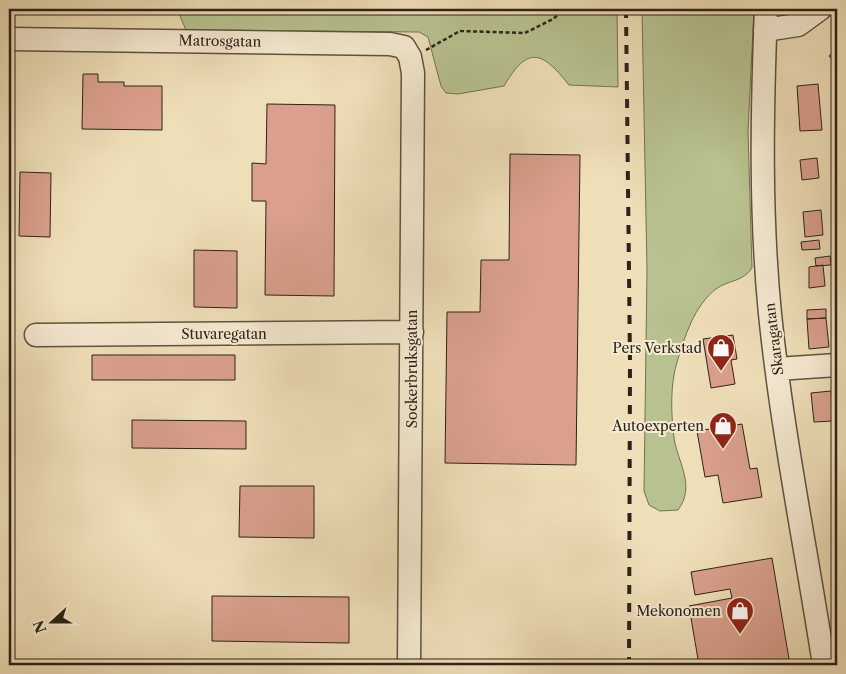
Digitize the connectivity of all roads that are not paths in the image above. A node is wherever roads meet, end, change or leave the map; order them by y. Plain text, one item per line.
1 (820, 9) edge
2 (766, 20) edge
3 (9, 39) edge
4 (411, 65) joint
5 (412, 332) junction
6 (36, 335) dead end
7 (837, 365) edge
8 (777, 369) junction
9 (409, 665) edge
10 (824, 665) edge

1 - 2 street
2 - 8 street, Skaragatan
3 - 4 street, Matrosgatan
4 - 5 street, Sockerbruksgatan
5 - 6 street, Stuvaregatan
5 - 9 street, Sockerbruksgatan
7 - 8 street
8 - 10 street, Skaragatan

